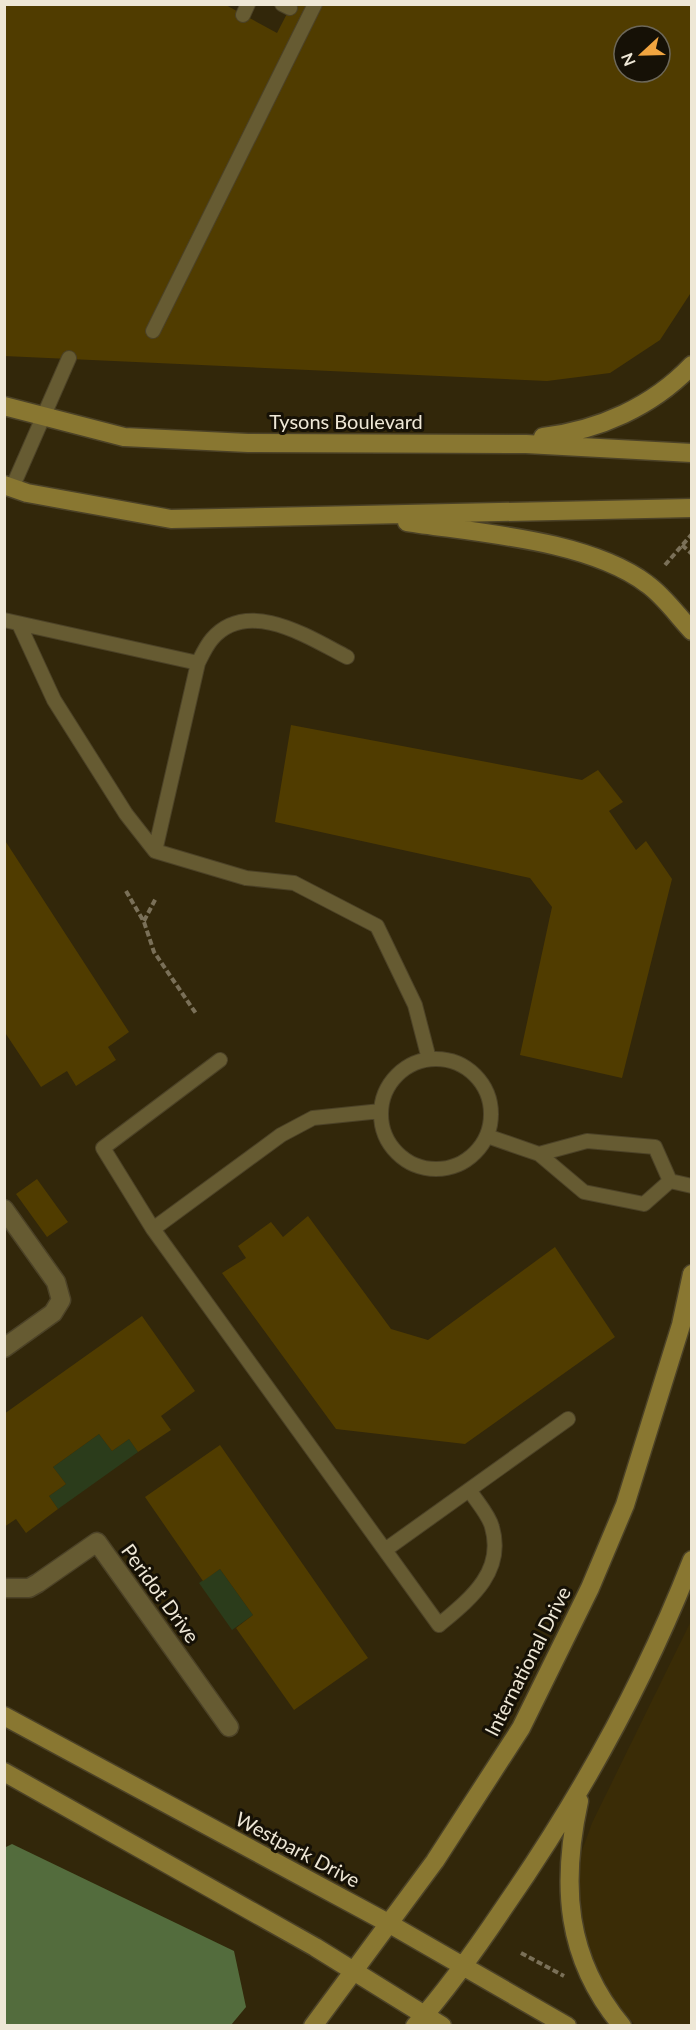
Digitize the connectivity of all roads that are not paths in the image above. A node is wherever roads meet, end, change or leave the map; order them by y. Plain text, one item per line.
1 (315, 4) edge
2 (153, 331) dead end
3 (69, 358) dead end
4 (692, 365) edge
5 (4, 406) edge
6 (43, 416) junction
7 (488, 444) junction
8 (692, 453) edge
9 (8, 487) edge
10 (692, 508) edge
11 (361, 514) junction
12 (4, 620) edge
13 (19, 624) junction
14 (692, 631) edge
15 (347, 657) dead end
16 (198, 663) junction
17 (155, 851) junction
18 (220, 1059) dead end
19 (429, 1059) junction
20 (381, 1111) junction
21 (487, 1136) junction
22 (539, 1154) junction
23 (670, 1181) junction
24 (692, 1186) edge
25 (4, 1209) edge
26 (153, 1229) junction
27 (692, 1274) edge
28 (4, 1348) edge
29 (568, 1419) dead end
30 (470, 1491) junction
31 (385, 1550) junction
32 (692, 1560) edge
33 (4, 1588) edge
34 (4, 1716) edge
35 (229, 1727) dead end
36 (4, 1772) edge
37 (583, 1786) junction
38 (388, 1923) junction
39 (462, 1966) junction
40 (354, 1970) junction
41 (420, 2020) edge
42 (313, 2025) edge
43 (442, 2025) edge
44 (567, 2025) edge
45 (622, 2025) edge

1 - 2 lane
3 - 6 lane
4 - 7 main road
5 - 6 main road, Tysons Boulevard
6 - 7 main road, Tysons Boulevard
6 - 9 lane
7 - 8 main road, Tysons Boulevard
9 - 11 main road
10 - 11 main road
11 - 14 main road
12 - 13 lane
13 - 16 lane
13 - 17 lane
15 - 16 lane
16 - 17 lane
17 - 19 lane
18 - 26 lane
19 - 20 lane
19 - 21 lane
20 - 21 lane
20 - 26 lane
21 - 22 lane
22 - 23 lane
22 - 23 lane
23 - 24 lane
25 - 28 street
26 - 31 lane
27 - 38 main road, International Drive
29 - 30 lane
30 - 31 lane
30 - 31 lane
32 - 37 main road
33 - 35 street, Peridot Drive
34 - 38 main road, Westpark Drive
36 - 40 main road
37 - 39 main road
37 - 45 main road
38 - 39 main road, Westpark Drive
38 - 40 main road, International Drive
39 - 41 main road
39 - 44 main road, Westpark Drive
40 - 41 main road
40 - 42 main road, International Drive
41 - 43 main road

